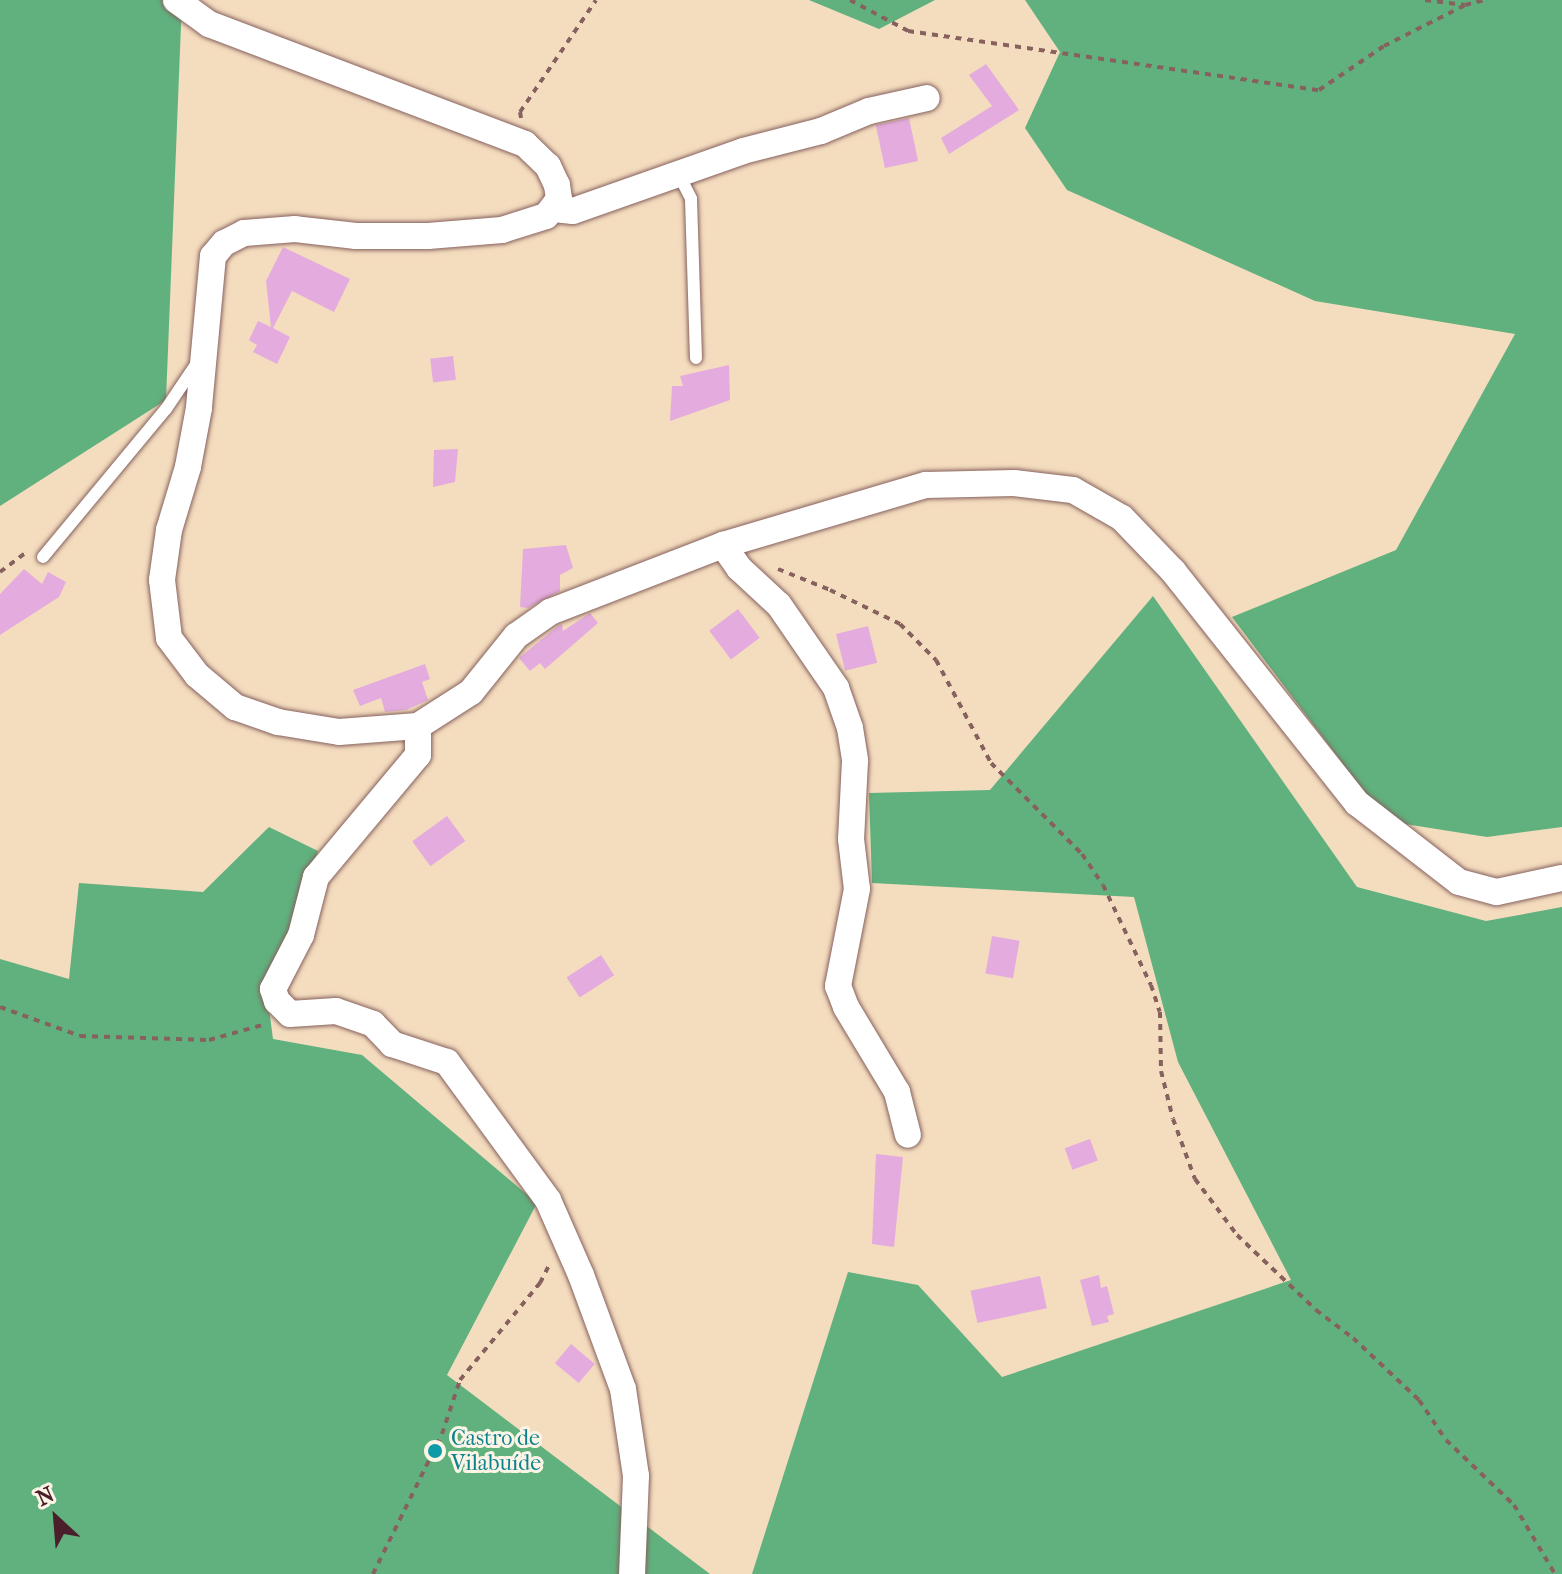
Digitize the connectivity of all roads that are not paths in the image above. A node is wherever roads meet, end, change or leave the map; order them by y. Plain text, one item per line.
1 (176, 0) edge
2 (927, 98) dead end
3 (678, 173) junction
4 (554, 209) junction
5 (207, 347) junction
6 (696, 358) dead end
7 (723, 545) junction
8 (43, 557) dead end
9 (418, 726) junction
10 (1562, 878) edge
11 (908, 1135) dead end
12 (632, 1574) edge

1 - 4 street
2 - 3 street
3 - 4 street
3 - 6 lane
4 - 5 street
5 - 8 lane
5 - 9 street
7 - 9 street
7 - 10 street
7 - 11 street
9 - 12 street

